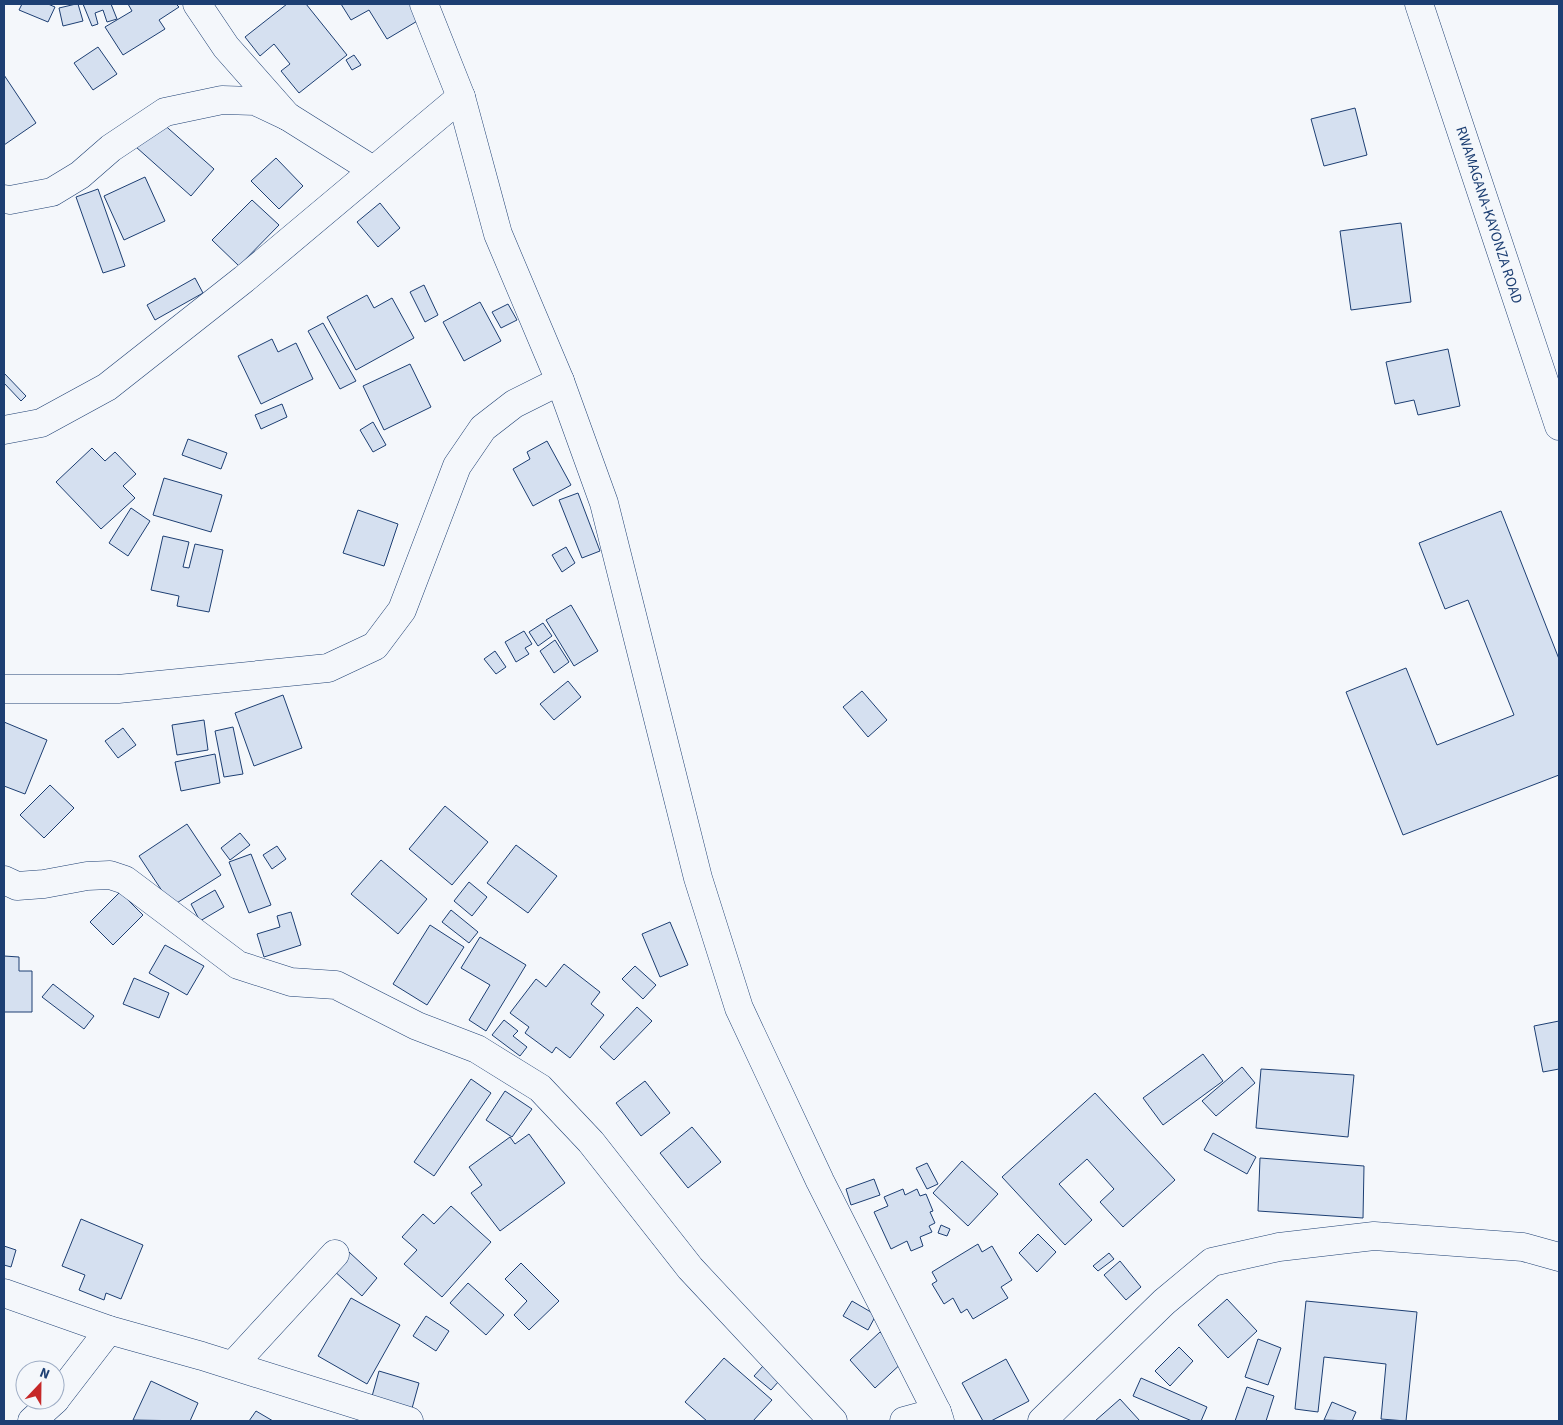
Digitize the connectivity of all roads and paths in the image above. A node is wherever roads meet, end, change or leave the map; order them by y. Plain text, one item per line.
1 (197, 4) edge
2 (424, 4) edge
3 (1419, 4) edge
4 (461, 97) junction
5 (287, 116) junction
6 (373, 170) junction
7 (4, 199) edge
8 (560, 381) junction
9 (1559, 426) edge
10 (4, 430) edge
11 (4, 689) edge
12 (4, 880) edge
13 (335, 1254) dead end
14 (1559, 1257) edge
15 (4, 1293) edge
16 (109, 1330) junction
17 (233, 1365) junction
18 (65, 1387) edge
19 (44, 1410) edge
20 (938, 1417) edge
21 (32, 1421) edge
22 (409, 1421) edge
23 (833, 1421) edge
24 (904, 1421) edge
25 (1042, 1421) edge

1 - 5 main road
2 - 4 main road
3 - 9 main road, RWAMAGANA-KAYONZA ROAD
4 - 6 main road
4 - 8 main road
5 - 6 main road
5 - 7 main road
6 - 10 main road
8 - 11 main road
8 - 20 main road
12 - 23 main road
13 - 17 main road
14 - 25 main road
15 - 16 main road
16 - 17 main road
16 - 18 main road
17 - 22 main road
19 - 21 main road
20 - 24 main road

